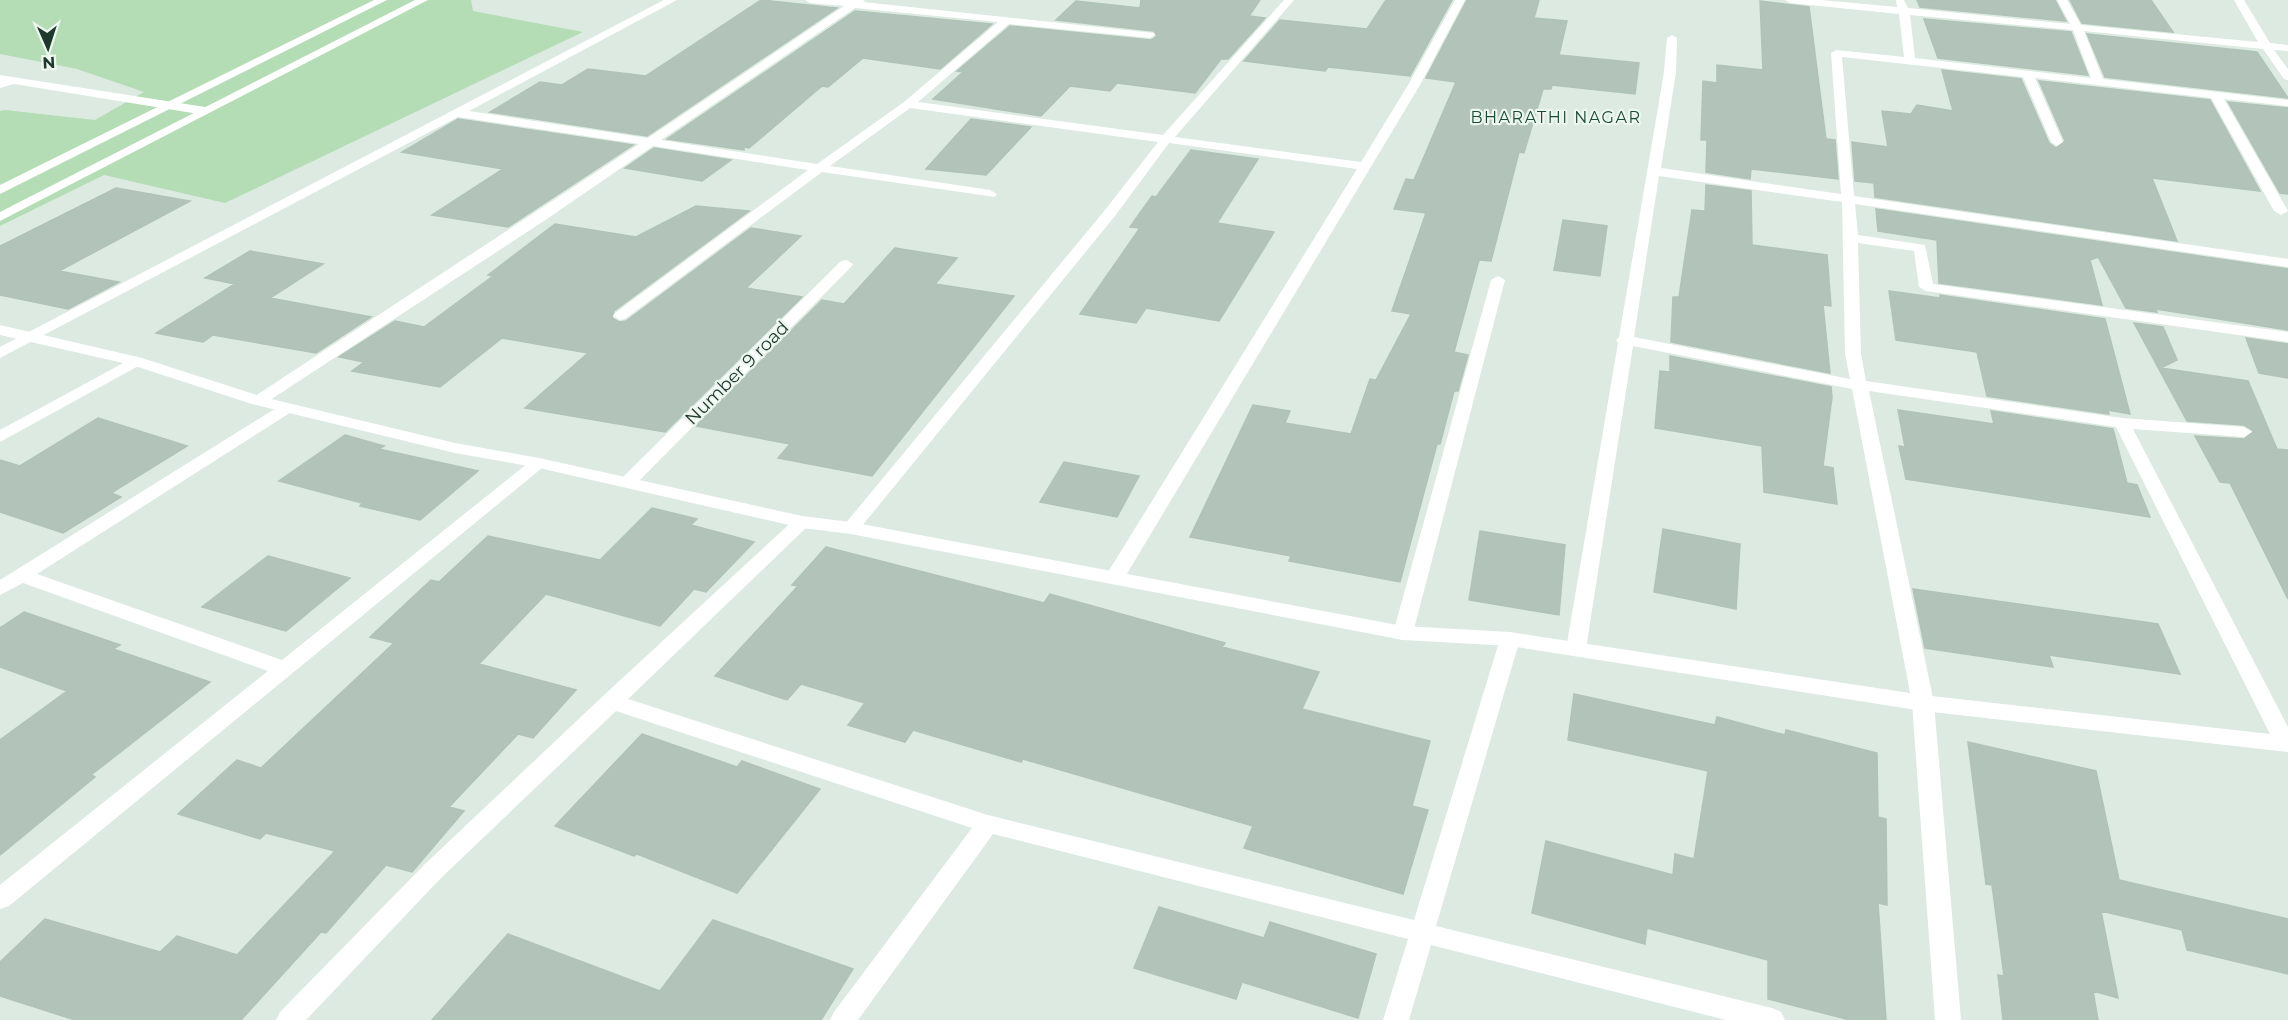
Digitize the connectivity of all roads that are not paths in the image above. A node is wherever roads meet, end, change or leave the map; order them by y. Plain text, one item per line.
1 (381, 0) edge
2 (423, 0) edge
3 (672, 0) edge
4 (810, 0) edge
5 (1289, 0) edge
6 (1460, 0) edge
7 (1790, 0) edge
8 (1900, 0) edge
9 (2062, 0) edge
10 (2239, 0) edge
11 (857, 2) edge
12 (1904, 11) junction
13 (1007, 21) junction
14 (2077, 28) junction
15 (1150, 35) dead end
16 (1672, 38) dead end
17 (2266, 46) junction
18 (2288, 48) edge
19 (1910, 61) junction
20 (2028, 75) junction
21 (2288, 77) edge
22 (0, 78) edge
23 (13, 80) junction
24 (2099, 83) junction
25 (0, 85) edge
26 (2216, 96) junction
27 (2288, 103) edge
28 (908, 104) junction
29 (171, 106) junction
30 (205, 111) junction
31 (456, 113) junction
32 (1166, 139) junction
33 (2057, 142) dead end
34 (651, 143) junction
35 (1364, 166) junction
36 (819, 168) junction
37 (1653, 171) junction
38 (0, 190) edge
39 (990, 194) dead end
40 (1848, 198) junction
41 (2281, 211) dead end
42 (0, 217) edge
43 (1851, 238) junction
44 (2288, 263) edge
45 (846, 264) dead end
46 (1498, 280) dead end
47 (620, 316) dead end
48 (0, 330) edge
49 (2288, 337) edge
50 (30, 338) junction
51 (1624, 340) junction
52 (0, 353) edge
53 (136, 361) junction
54 (1858, 385) junction
55 (258, 401) junction
56 (286, 408) junction
57 (2122, 423) junction
58 (2244, 432) dead end
59 (0, 437) edge
60 (539, 463) junction
61 (627, 483) junction
62 (802, 522) junction
63 (850, 528) junction
64 (20, 575) junction
65 (1115, 577) junction
66 (0, 589) edge
67 (1403, 633) junction
68 (1510, 639) junction
69 (1576, 649) junction
70 (285, 669) junction
71 (610, 701) junction
72 (1923, 703) junction
73 (2287, 744) edge
74 (988, 824) junction
75 (0, 899) edge
76 (1422, 932) junction
77 (289, 1020) edge
78 (843, 1020) edge
79 (1396, 1020) edge
80 (1772, 1020) edge
81 (1948, 1020) edge

1 - 29 street
2 - 30 street
3 - 31 street
4 - 11 street
5 - 32 street
6 - 35 street
7 - 12 street
8 - 12 street
9 - 14 street
10 - 17 street
11 - 13 street
11 - 34 street
12 - 14 street
12 - 19 street
13 - 15 street
13 - 28 street
14 - 17 street
14 - 24 street
16 - 37 street
17 - 18 street
17 - 21 street
19 - 20 street
19 - 40 street
20 - 24 street
20 - 33 street
22 - 23 street
23 - 25 street
23 - 29 street
24 - 26 street
26 - 27 street
26 - 41 street
28 - 32 street
28 - 36 street
29 - 30 street
29 - 38 street
30 - 42 street
31 - 34 street
31 - 50 street
32 - 35 street
32 - 63 street
34 - 36 street
34 - 55 street
35 - 65 street
36 - 39 street
36 - 47 street
37 - 40 street
37 - 51 street
40 - 43 street
40 - 44 street
43 - 49 street
43 - 54 street
45 - 61 street, Number 9 road
46 - 67 street
48 - 50 street
50 - 52 street
50 - 53 street
51 - 54 street
51 - 69 street
53 - 55 street
53 - 59 street
54 - 57 street
54 - 72 street
55 - 56 street
56 - 60 street
56 - 64 street
57 - 58 street
57 - 73 street
60 - 61 street
60 - 70 street
61 - 62 street
62 - 63 street
62 - 71 street
63 - 65 street
64 - 66 street
64 - 70 street
65 - 67 street
67 - 68 street
68 - 69 street
68 - 76 street
69 - 72 street
70 - 75 street
71 - 74 street
71 - 77 street
72 - 73 street
72 - 81 street
74 - 76 street
74 - 78 street
76 - 79 street
76 - 80 street

